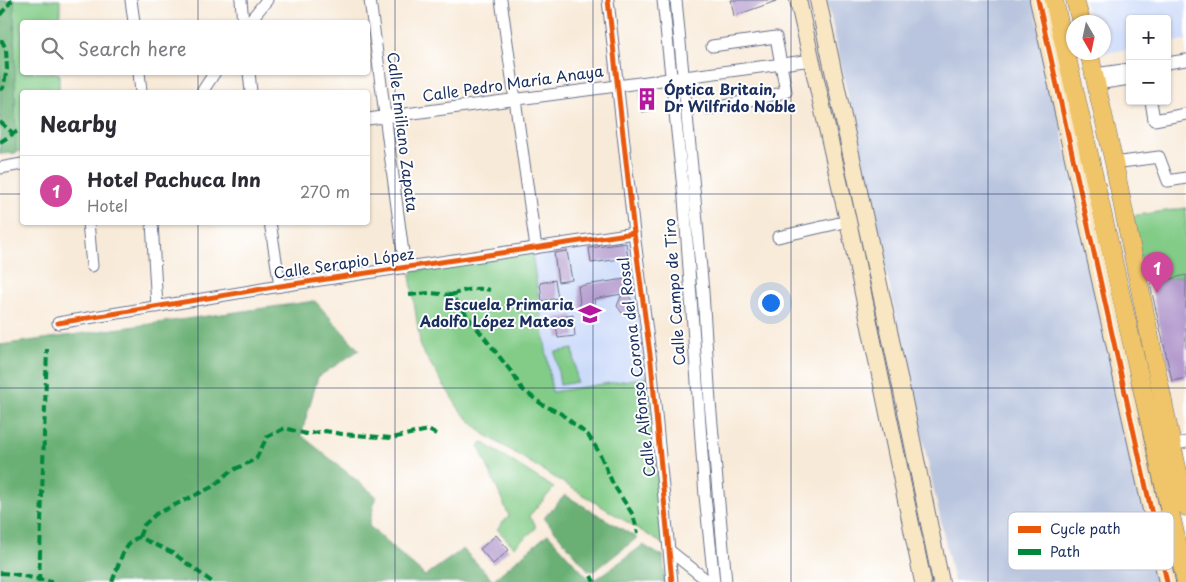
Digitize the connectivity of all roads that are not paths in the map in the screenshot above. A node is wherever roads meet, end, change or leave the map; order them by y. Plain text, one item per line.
1 (132, 0) edge
2 (240, 0) edge
3 (267, 0) edge
4 (370, 0) edge
5 (501, 0) edge
6 (608, 0) edge
7 (663, 0) edge
8 (676, 0) edge
9 (798, 0) edge
10 (818, 0) edge
11 (1038, 0) edge
12 (1054, 0) edge
13 (1075, 0) edge
14 (1079, 15) edge
15 (134, 20) edge
16 (243, 20) edge
17 (251, 20) edge
18 (712, 46) dead end
19 (812, 60) junction
20 (1091, 60) edge
21 (1186, 60) edge
22 (1171, 62) edge
23 (781, 64) junction
24 (1126, 70) edge
25 (139, 75) edge
26 (213, 75) edge
27 (249, 75) edge
28 (683, 77) junction
29 (1126, 78) edge
30 (671, 79) junction
31 (1096, 79) junction
32 (618, 85) junction
33 (141, 90) edge
34 (203, 90) edge
35 (251, 90) edge
36 (515, 99) junction
37 (1152, 105) edge
38 (710, 109) dead end
39 (1186, 114) edge
40 (385, 116) junction
41 (370, 119) edge
42 (1114, 163) junction
43 (20, 164) edge
44 (0, 168) edge
45 (1186, 178) edge
46 (88, 225) edge
47 (152, 225) edge
48 (270, 225) edge
49 (856, 231) junction
50 (634, 233) junction
51 (778, 237) dead end
52 (536, 248) junction
53 (92, 266) dead end
54 (405, 268) junction
55 (280, 286) junction
56 (697, 292) junction
57 (157, 306) junction
58 (58, 323) dead end
59 (704, 403) junction
60 (1179, 443) edge
61 (705, 496) junction
62 (718, 496) junction
63 (1186, 506) edge
64 (1151, 512) edge
65 (1170, 512) edge
66 (1174, 529) edge
67 (670, 551) junction
68 (672, 582) edge
69 (709, 582) edge
70 (714, 582) edge
71 (726, 582) edge
72 (923, 582) edge
73 (941, 582) edge
74 (1186, 582) edge

1 - 15 street
2 - 16 street
3 - 17 street
4 - 40 street, Calle Emiliano Zapata
5 - 36 street
6 - 32 street, Calle Alfonso Corona del Rosal
7 - 30 street, Calle Campo de Tiro
8 - 28 street, Calle Campo de Tiro
9 - 19 main road
10 - 49 main road
11 - 64 main road
12 - 65 main road
13 - 14 main road
18 - 23 street
19 - 23 street, Calle Pedro María Anaya
19 - 49 main road
20 - 31 main road
21 - 22 street
23 - 28 street, Calle Pedro María Anaya
23 - 38 street
24 - 31 street
25 - 33 street
26 - 34 street
27 - 35 street
28 - 30 street, Calle Pedro María Anaya
28 - 56 street, Calle Campo de Tiro
29 - 31 street
30 - 32 street, Calle Pedro María Anaya
30 - 56 street, Calle Campo de Tiro
31 - 42 main road
32 - 36 street, Calle Pedro María Anaya
32 - 50 street, Calle Alfonso Corona del Rosal
36 - 40 street, Calle Pedro María Anaya
36 - 52 street
37 - 39 street
40 - 41 street, Calle Pedro María Anaya
40 - 54 street, Calle Emiliano Zapata
42 - 45 street
42 - 60 main road
43 - 44 street
46 - 53 street
47 - 57 street
48 - 55 street
49 - 51 street
49 - 72 main road
49 - 73 main road
50 - 52 street, Calle Serapio López
50 - 67 street, Calle Alfonso Corona del Rosal
52 - 54 street, Calle Serapio López
54 - 55 street, Calle Serapio López
55 - 57 street, Calle Serapio López
56 - 59 street, Calle Campo de Tiro
57 - 58 street, Calle Serapio López
59 - 61 street, Calle Campo de Tiro
59 - 62 street, Calle Campo de Tiro
60 - 63 main road
61 - 62 street
61 - 70 street, Calle Campo de Tiro
62 - 71 street, Calle Campo de Tiro
66 - 74 main road
67 - 68 street, Calle Alfonso Corona del Rosal
67 - 69 street

